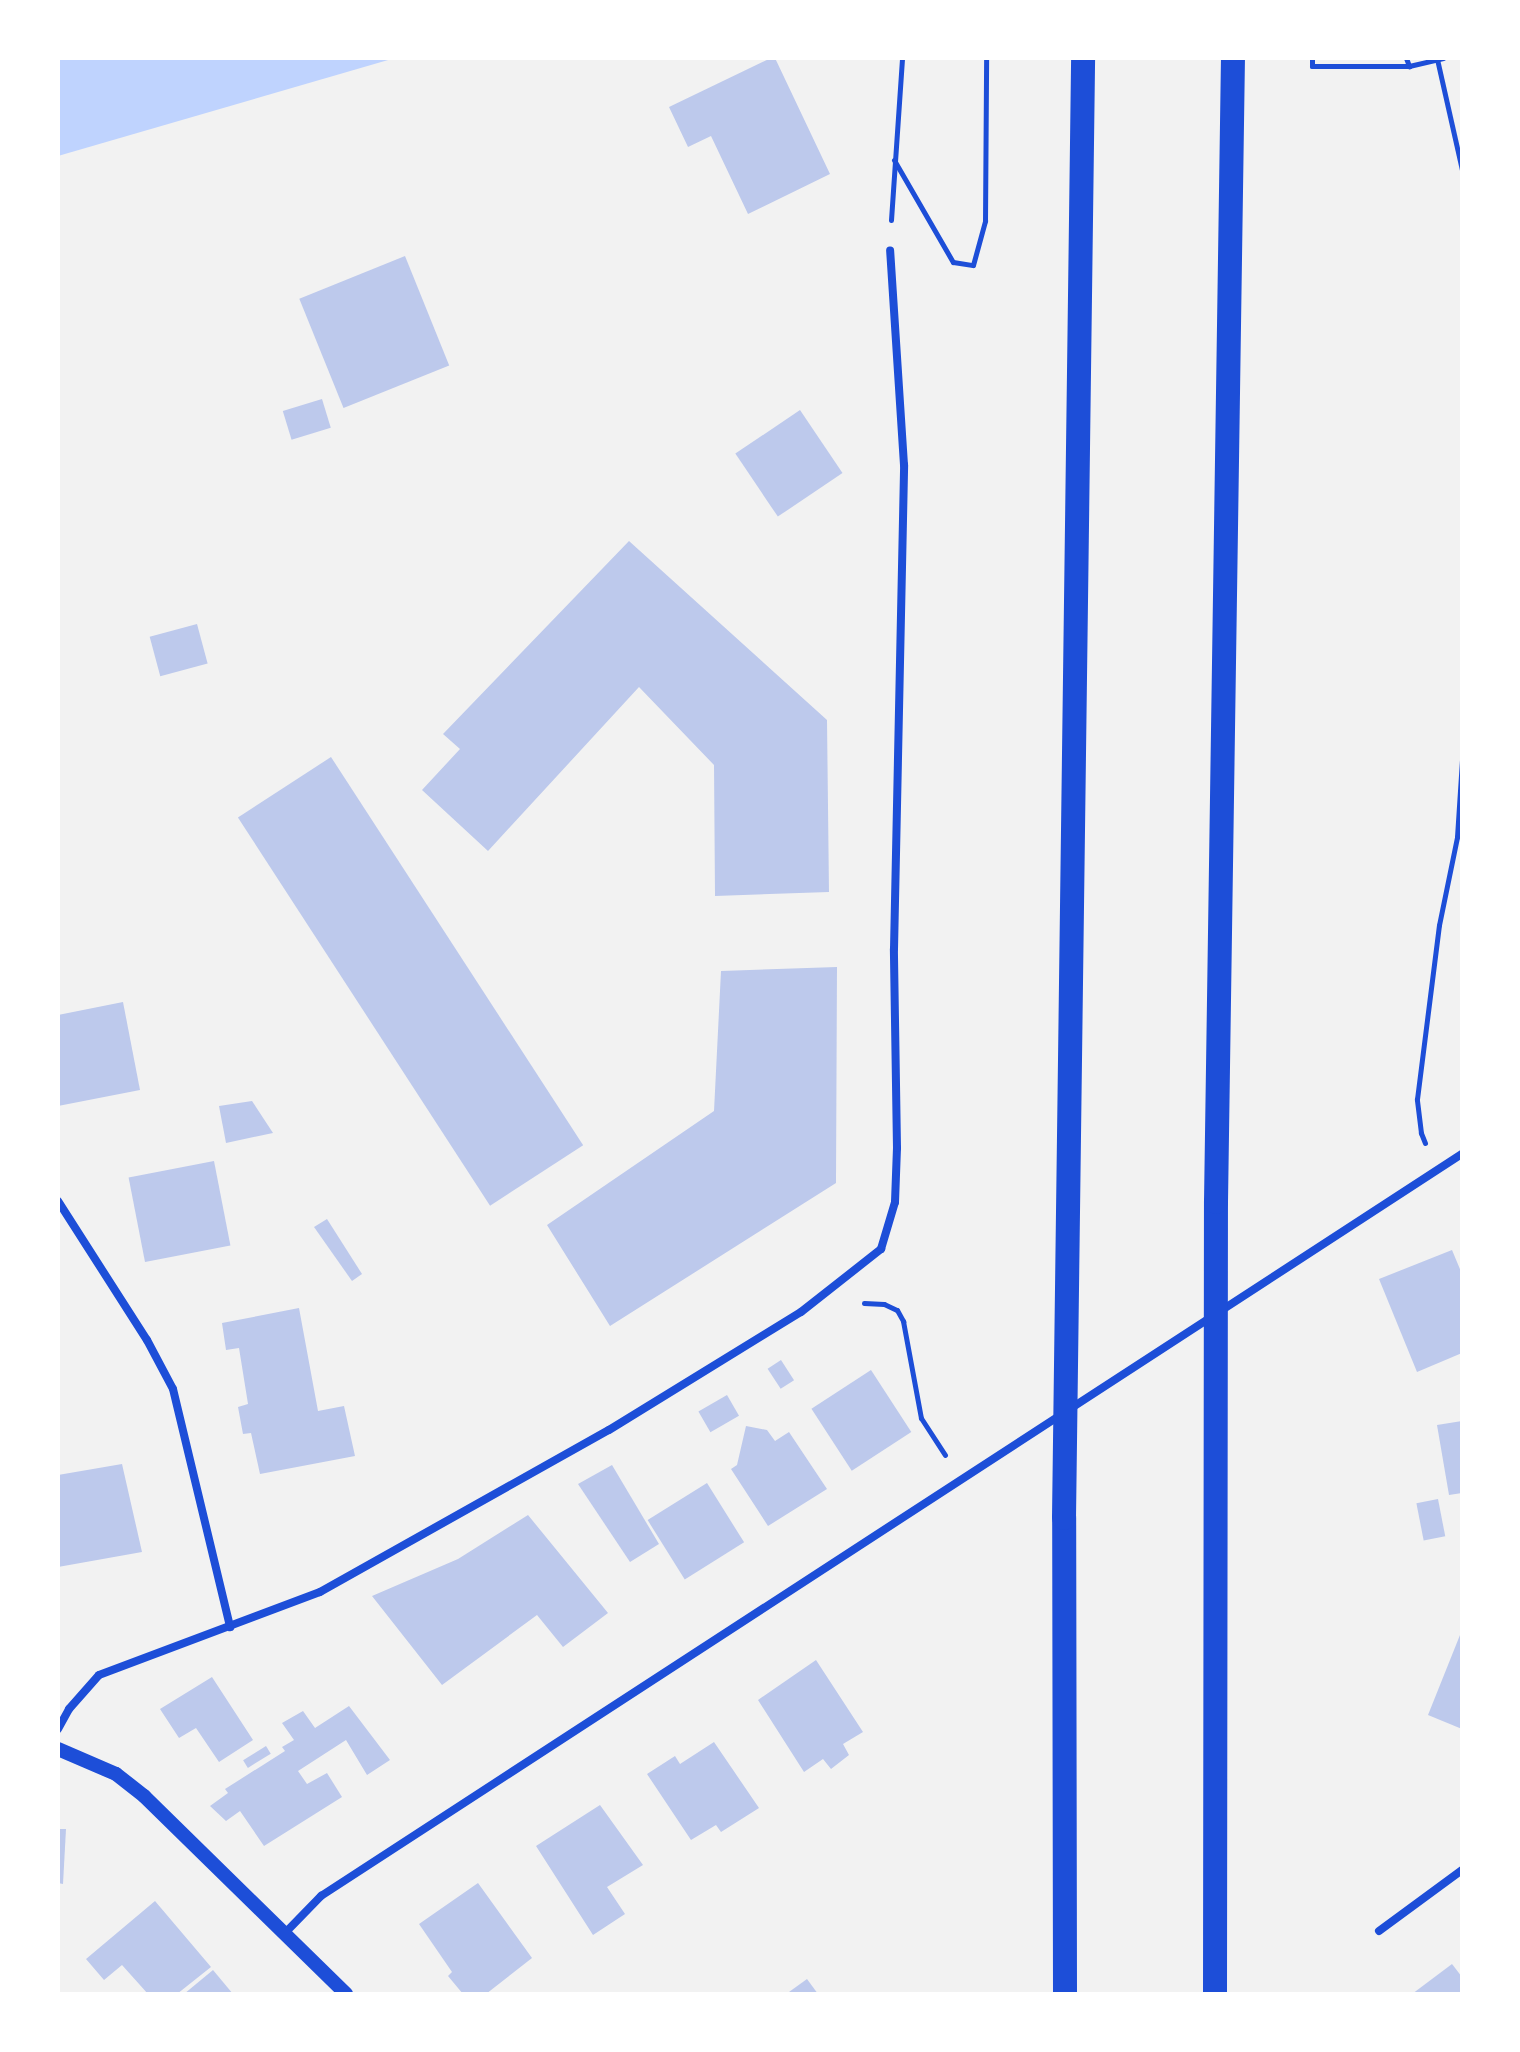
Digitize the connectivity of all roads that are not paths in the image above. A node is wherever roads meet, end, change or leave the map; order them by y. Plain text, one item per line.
1 (1083, 58) edge
2 (1233, 58) edge
3 (890, 250) road end
4 (1462, 1154) edge
5 (58, 1201) edge
6 (230, 1627) junction
7 (58, 1729) edge
8 (58, 1749) edge
9 (1462, 1870) edge
10 (1379, 1931) dead end
11 (285, 1933) junction
12 (346, 1994) edge
13 (1065, 1994) edge
14 (1215, 1994) edge

1 - 13 highway
2 - 14 highway
3 - 6 street
4 - 11 street
5 - 6 street
6 - 7 street
8 - 11 street
9 - 10 street
11 - 12 street

